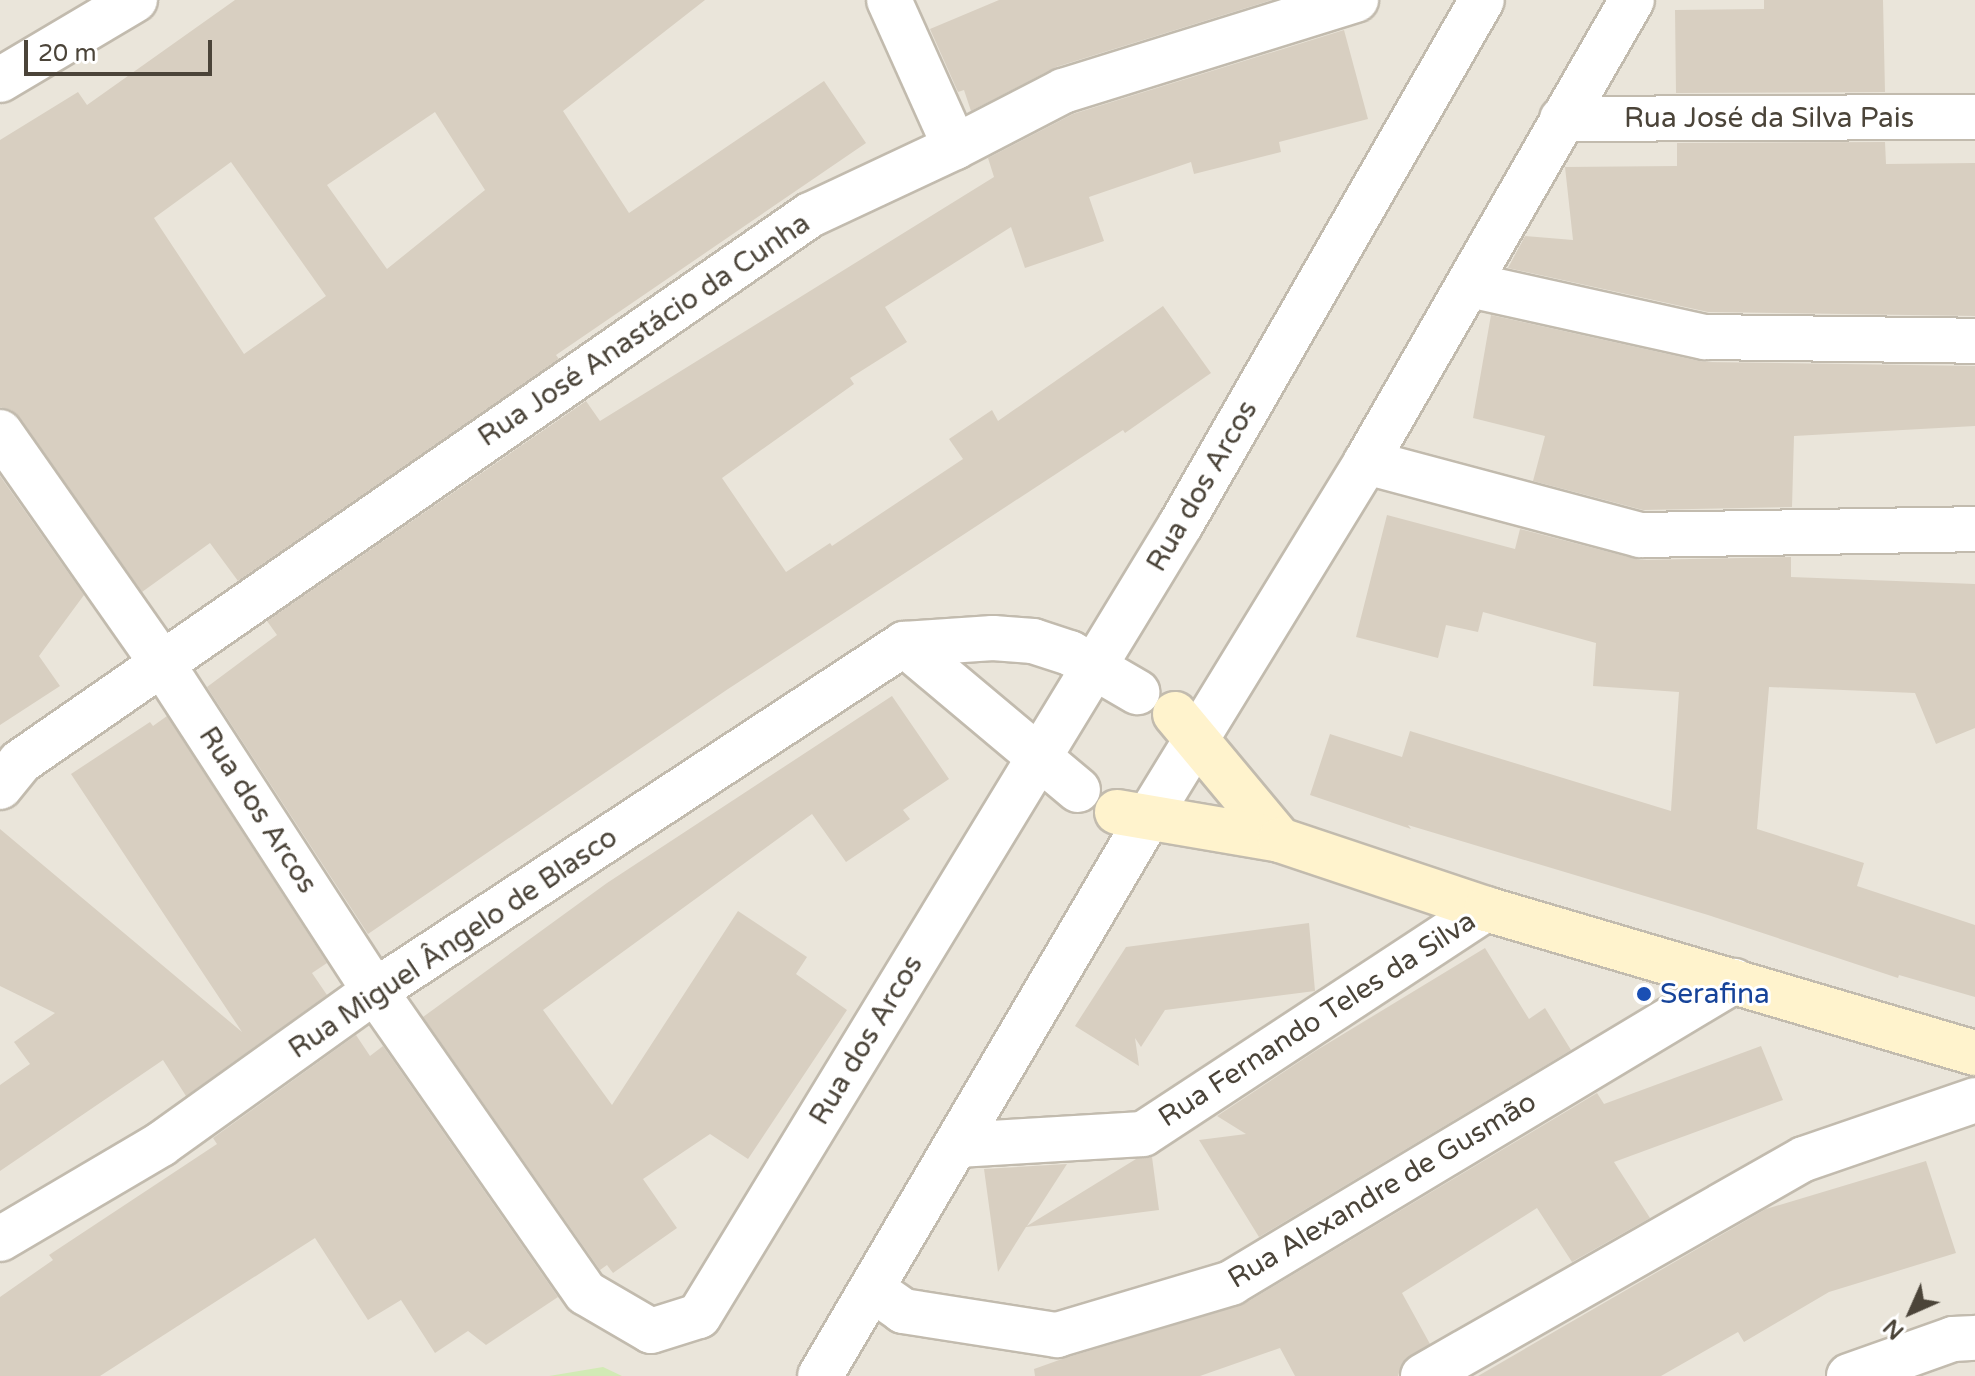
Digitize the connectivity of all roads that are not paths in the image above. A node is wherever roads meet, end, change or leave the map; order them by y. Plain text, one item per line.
1 (135, 0) edge
2 (889, 0) edge
3 (1356, 0) edge
4 (1482, 0) edge
5 (1632, 0) edge
6 (0, 80) edge
7 (1975, 117) edge
8 (1562, 119) junction
9 (955, 147) junction
10 (1470, 285) junction
11 (1975, 341) edge
12 (0, 432) edge
13 (1366, 462) junction
14 (1975, 529) edge
15 (904, 644) junction
16 (161, 662) junction
17 (1094, 667) junction
18 (1137, 692) dead end
19 (1186, 727) junction
20 (1039, 757) junction
21 (0, 787) edge
22 (1078, 790) dead end
23 (1132, 815) junction
24 (1280, 840) junction
25 (1486, 909) junction
26 (1734, 981) junction
27 (375, 991) junction
28 (1975, 1053) edge
29 (1975, 1100) edge
30 (958, 1145) junction
31 (0, 1239) edge
32 (872, 1289) junction
33 (1975, 1338) edge
34 (820, 1376) edge
35 (1423, 1376) edge
36 (1849, 1376) edge

1 - 6 street
2 - 9 street
3 - 9 street, Rua José Anastácio da Cunha
4 - 17 street, Rua dos Arcos
5 - 8 street
7 - 8 street, Rua José da Silva Pais
8 - 10 street
9 - 16 street, Rua José Anastácio da Cunha
10 - 11 street
10 - 13 street
12 - 16 street, Rua dos Arcos
13 - 14 street
13 - 19 street
15 - 17 street, Rua Miguel Ângelo de Blasco
15 - 20 street
15 - 27 street, Rua Miguel Ângelo de Blasco
16 - 21 street, Rua José Anastácio da Cunha
16 - 27 street, Rua dos Arcos
17 - 18 street, Rua Miguel Ângelo de Blasco
17 - 20 street, Rua dos Arcos
19 - 23 street
19 - 24 street
20 - 22 street
20 - 27 street, Rua dos Arcos
23 - 24 street
23 - 30 street
24 - 25 street
25 - 26 street
25 - 30 street, Rua Fernando Teles da Silva
26 - 28 street
26 - 32 street, Rua Alexandre de Gusmão
27 - 31 street, Rua Miguel Ângelo de Blasco
29 - 35 street
30 - 32 street
32 - 34 street
33 - 36 street

